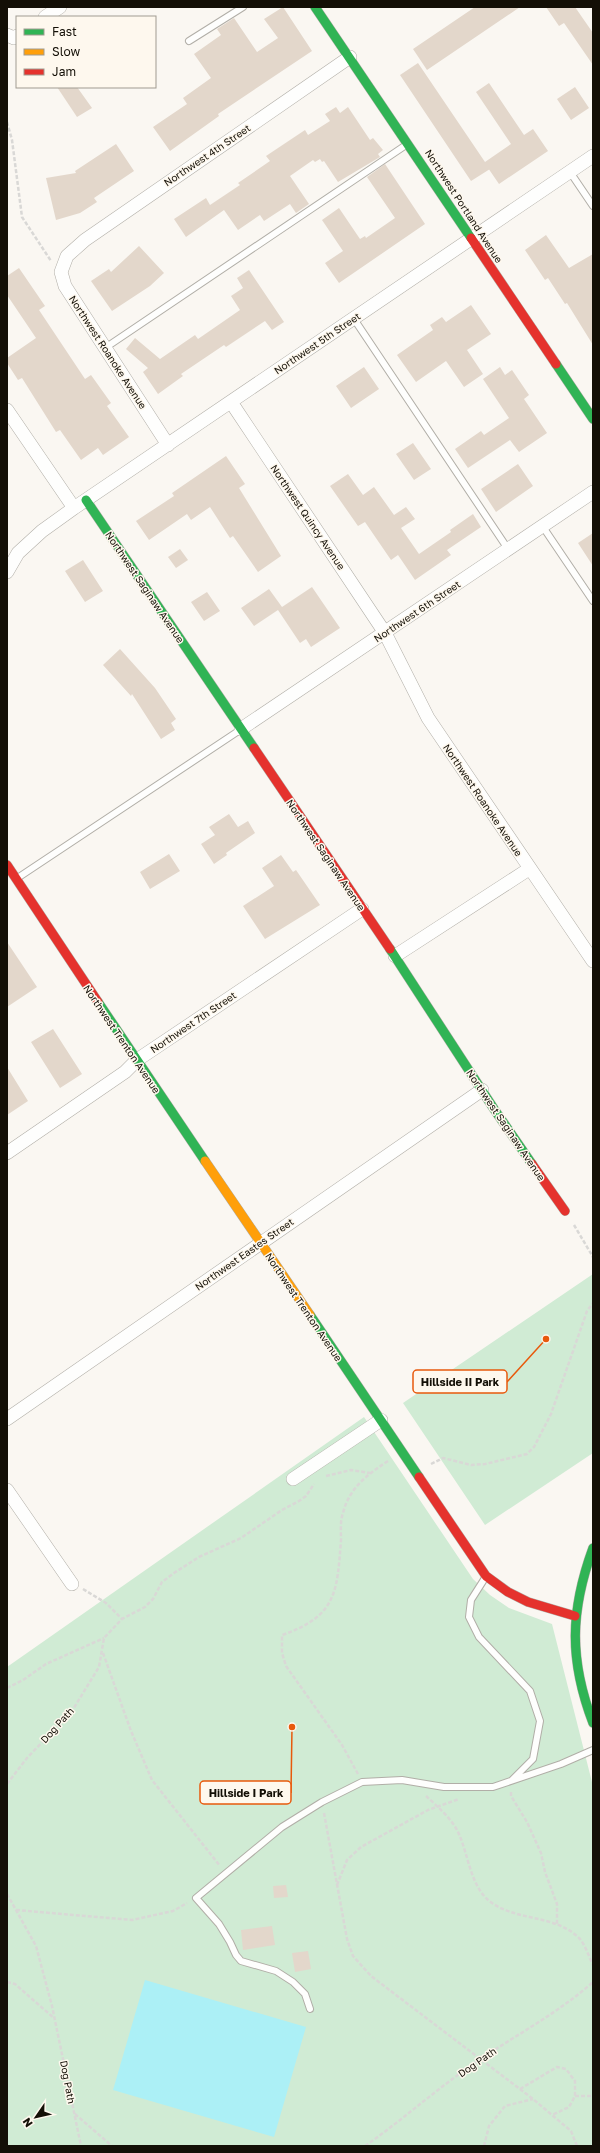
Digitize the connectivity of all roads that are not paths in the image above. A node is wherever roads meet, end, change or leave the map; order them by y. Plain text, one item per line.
1 (60, 7) edge
2 (243, 7) edge
3 (315, 7) edge
4 (46, 16) edge
5 (189, 41) dead end
6 (350, 58) junction
7 (409, 143) junction
8 (593, 156) edge
9 (570, 172) junction
10 (593, 206) edge
11 (472, 240) junction
12 (61, 272) joint
13 (354, 319) junction
14 (105, 348) junction
15 (231, 402) junction
16 (7, 410) edge
17 (593, 419) edge
18 (168, 445) junction
19 (593, 492) edge
20 (86, 500) junction
21 (74, 508) junction
22 (543, 527) junction
23 (509, 550) junction
24 (7, 572) edge
25 (593, 601) edge
26 (385, 633) junction
27 (241, 729) junction
28 (7, 865) edge
29 (529, 869) junction
30 (11, 882) edge
31 (362, 909) junction
32 (395, 956) junction
33 (593, 961) edge
34 (137, 1060) junction
35 (482, 1090) junction
36 (7, 1153) edge
37 (565, 1211) road end
38 (261, 1243) junction
39 (7, 1419) edge
40 (380, 1420) junction
41 (292, 1479) dead end
42 (7, 1490) edge
43 (593, 1548) edge
44 (486, 1576) junction
45 (72, 1584) road end
46 (575, 1616) junction
47 (593, 1723) edge
48 (593, 1750) edge
49 (511, 1782) junction
50 (310, 2009) dead end

1 - 4 street
2 - 5 lane
3 - 6 street, Northwest Portland Avenue
6 - 7 street, Northwest Portland Avenue
6 - 12 street, Northwest 4th Street
7 - 11 street, Northwest Portland Avenue
7 - 14 lane
8 - 9 street, Northwest 5th Street
9 - 10 lane
9 - 11 street, Northwest 5th Street
11 - 13 street, Northwest 5th Street
11 - 17 street, Northwest Portland Avenue
12 - 14 street, Northwest Roanoke Avenue
13 - 15 street, Northwest 5th Street
13 - 23 lane
14 - 18 street, Northwest Roanoke Avenue
15 - 18 street, Northwest 5th Street
15 - 26 street, Northwest Quincy Avenue
16 - 21 street
18 - 20 street, Northwest 5th Street
19 - 22 street, Northwest 6th Street
20 - 21 street, Northwest 5th Street
20 - 27 street, Northwest Saginaw Avenue
21 - 24 street, Northwest 5th Street
22 - 23 street, Northwest 6th Street
22 - 25 lane
23 - 26 street, Northwest 6th Street
26 - 27 street, Northwest 6th Street
26 - 29 street, Northwest Roanoke Avenue
27 - 30 lane
27 - 31 street, Northwest Saginaw Avenue
28 - 30 street, Northwest Trenton Avenue
29 - 32 street
29 - 33 street, Northwest Roanoke Avenue
30 - 34 street, Northwest Trenton Avenue
31 - 32 street, Northwest Saginaw Avenue
31 - 34 street, Northwest 7th Street
32 - 35 street, Northwest Saginaw Avenue
34 - 36 street, Northwest 7th Street
34 - 38 street, Northwest Trenton Avenue
35 - 37 street, Northwest Saginaw Avenue
35 - 38 street, Northwest Eastes Street
38 - 39 street, Northwest Eastes Street
38 - 40 street, Northwest Trenton Avenue
40 - 41 street
40 - 44 street, Northwest Trenton Avenue
42 - 45 street
43 - 46 street
44 - 46 street, Northwest Trenton Avenue
44 - 49 lane
46 - 47 street
48 - 49 lane
49 - 50 lane

